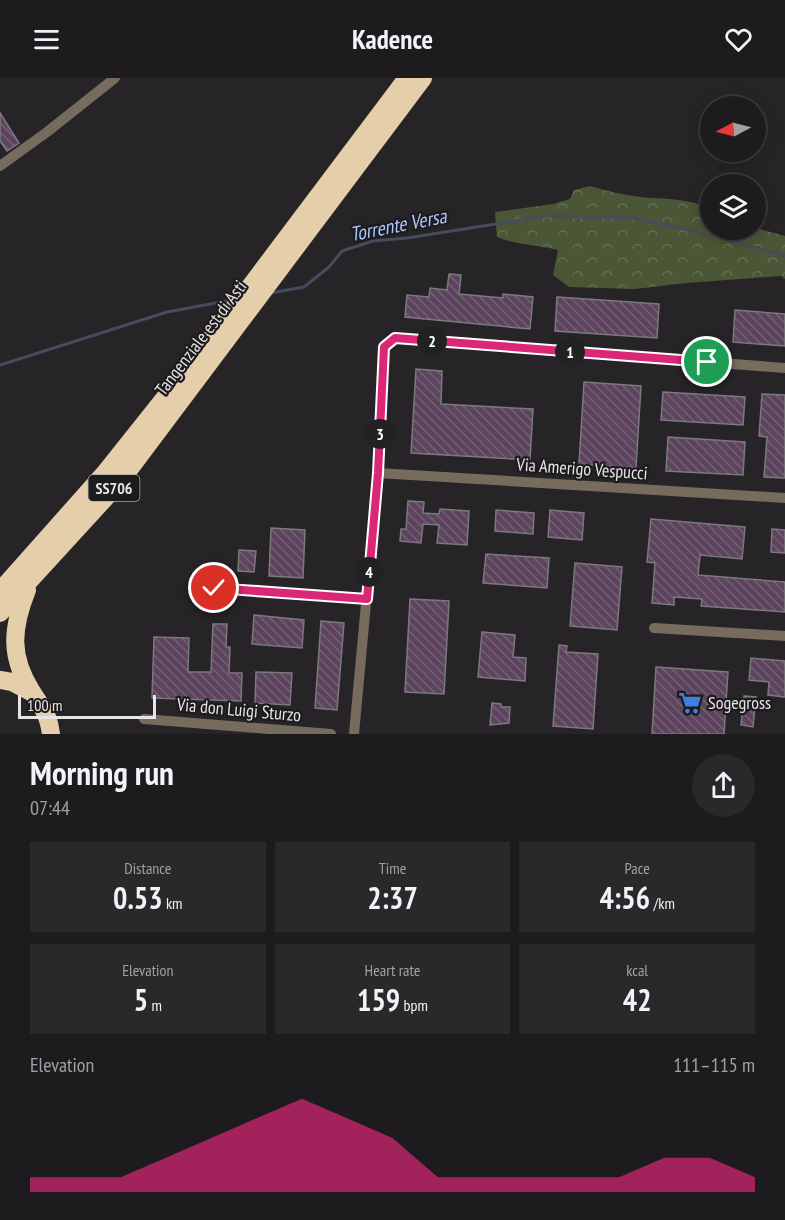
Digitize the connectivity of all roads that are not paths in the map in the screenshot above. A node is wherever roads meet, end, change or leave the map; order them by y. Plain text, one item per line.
1 (115, 78) edge
2 (407, 78) edge
3 (423, 78) edge
4 (2, 162) edge
5 (274, 266) junction
6 (785, 368) edge
7 (378, 473) junction
8 (785, 498) edge
9 (26, 573) junction
10 (0, 577) edge
11 (214, 588) dead end
12 (0, 591) edge
13 (367, 599) junction
14 (0, 613) edge
15 (654, 628) dead end
16 (785, 636) edge
17 (0, 680) edge
18 (33, 693) junction
19 (144, 719) dead end
20 (51, 734) edge
21 (331, 734) edge
22 (354, 734) edge

1 - 4 street
2 - 5 highway, Tangenziale est di Asti / SS706
3 - 5 highway, Tangenziale est di Asti / SS706
5 - 9 highway, Tangenziale est di Asti / SS706
5 - 9 highway, Tangenziale est di Asti / SS706
6 - 7 street
7 - 8 street, Via Amerigo Vespucci
7 - 13 street
9 - 10 highway
9 - 12 highway, Tangenziale est di Asti / SS706
9 - 14 highway, Tangenziale est di Asti / SS706
9 - 18 highway
11 - 13 street
13 - 22 street
15 - 16 street
17 - 18 highway
18 - 20 highway
19 - 21 street, Via don Luigi Sturzo

